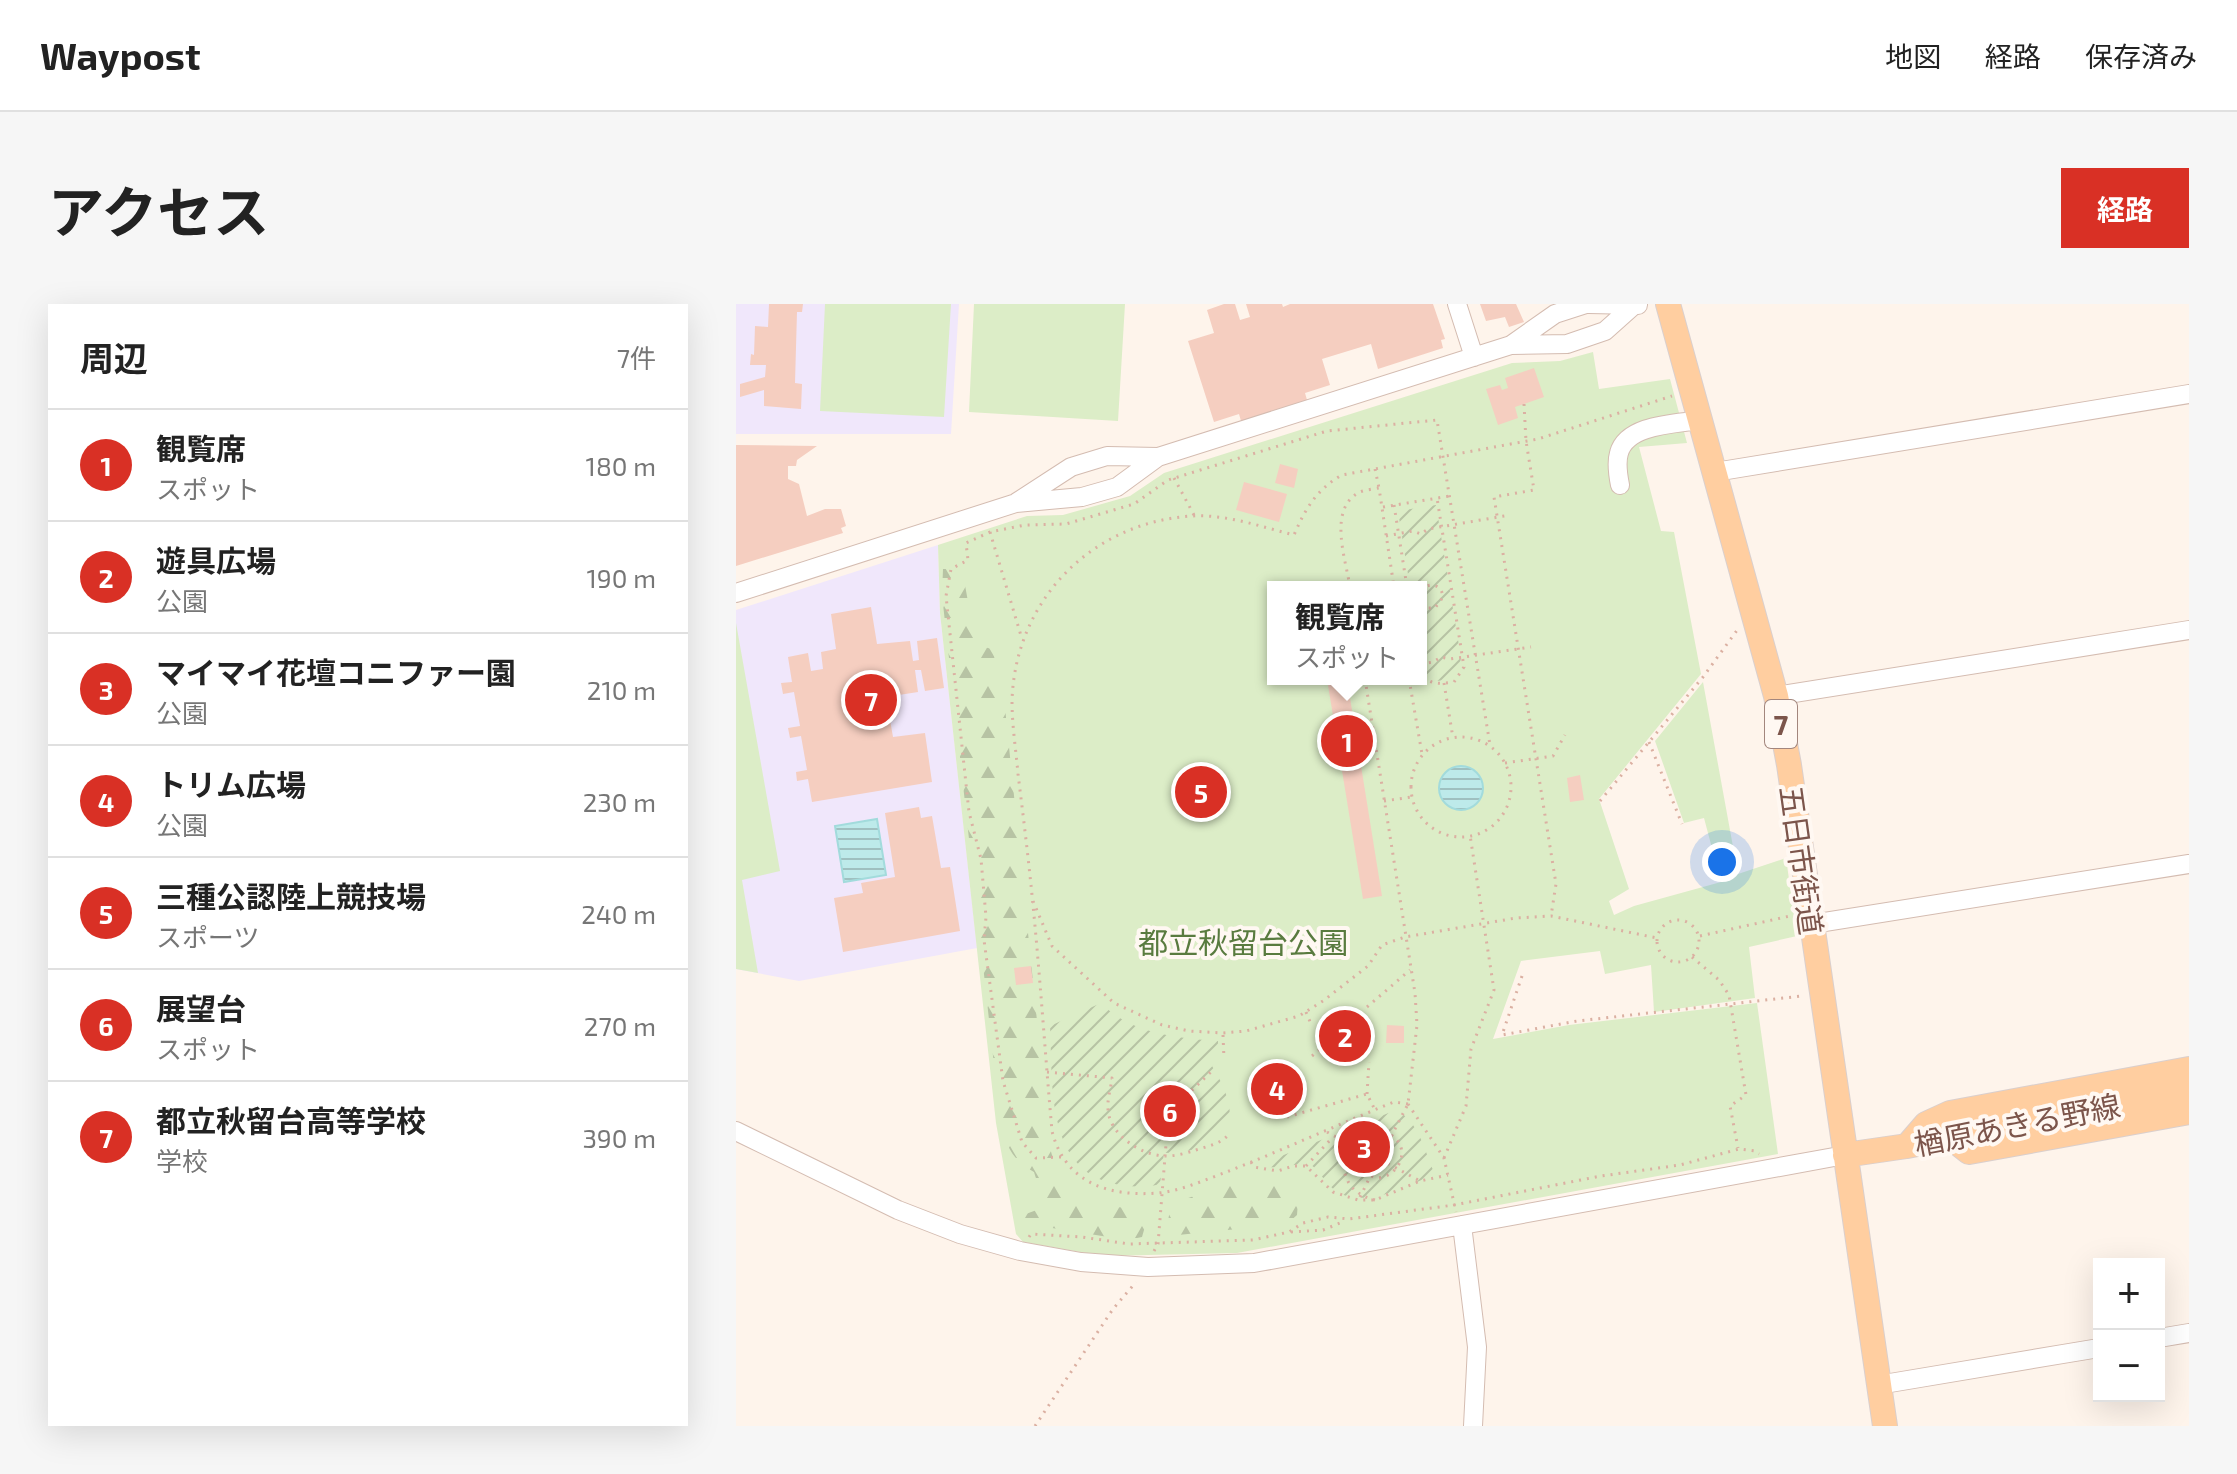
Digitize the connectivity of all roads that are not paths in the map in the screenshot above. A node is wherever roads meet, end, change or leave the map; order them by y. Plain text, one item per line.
1 (1457, 304) edge
2 (1588, 304) edge
3 (1668, 304) edge
4 (1599, 305) edge
5 (1636, 305) edge
6 (1555, 314) junction
7 (1605, 331) junction
8 (1567, 344) junction
9 (1511, 345) junction
10 (1474, 357) junction
11 (2189, 394) edge
12 (1700, 420) junction
13 (1116, 456) junction
14 (1158, 457) junction
15 (1062, 472) junction
16 (1715, 472) junction
17 (1123, 482) junction
18 (1620, 485) dead end
19 (1072, 499) junction
20 (1016, 503) junction
21 (736, 593) edge
22 (2189, 630) edge
23 (1776, 696) junction
24 (2189, 864) edge
25 (1803, 920) junction
26 (2189, 1069) edge
27 (2189, 1090) edge
28 (2189, 1112) edge
29 (736, 1131) edge
30 (1950, 1137) junction
31 (1907, 1146) junction
32 (1845, 1155) junction
33 (1459, 1218) junction
34 (2189, 1333) edge
35 (2165, 1337) edge
36 (2093, 1349) edge
37 (1878, 1385) junction
38 (1473, 1426) edge
39 (1885, 1426) edge

1 - 10 street
2 - 4 street
2 - 6 street
3 - 12 main road, 五日市街道 / 7
4 - 5 street
4 - 7 street
5 - 7 street
6 - 8 street
6 - 9 street
7 - 8 street
8 - 9 street
9 - 10 street
10 - 14 street
11 - 16 street
12 - 16 main road, 五日市街道 / 7
12 - 18 street
13 - 14 street
13 - 15 street
13 - 17 street
14 - 17 street
15 - 19 street
15 - 20 street
16 - 23 main road, 五日市街道 / 7
17 - 19 street
19 - 20 street
20 - 21 street
22 - 23 street
23 - 25 main road, 五日市街道 / 7
24 - 25 street
25 - 32 main road, 五日市街道 / 7
26 - 31 main road
27 - 30 main road, 楢原あきる野線
28 - 30 main road
29 - 33 street
30 - 31 main road, 楢原あきる野線
31 - 32 main road, 楢原あきる野線
32 - 33 street
32 - 37 main road, 五日市街道 / 7
33 - 38 street
34 - 35 street
36 - 37 street
37 - 39 main road, 五日市街道 / 7

